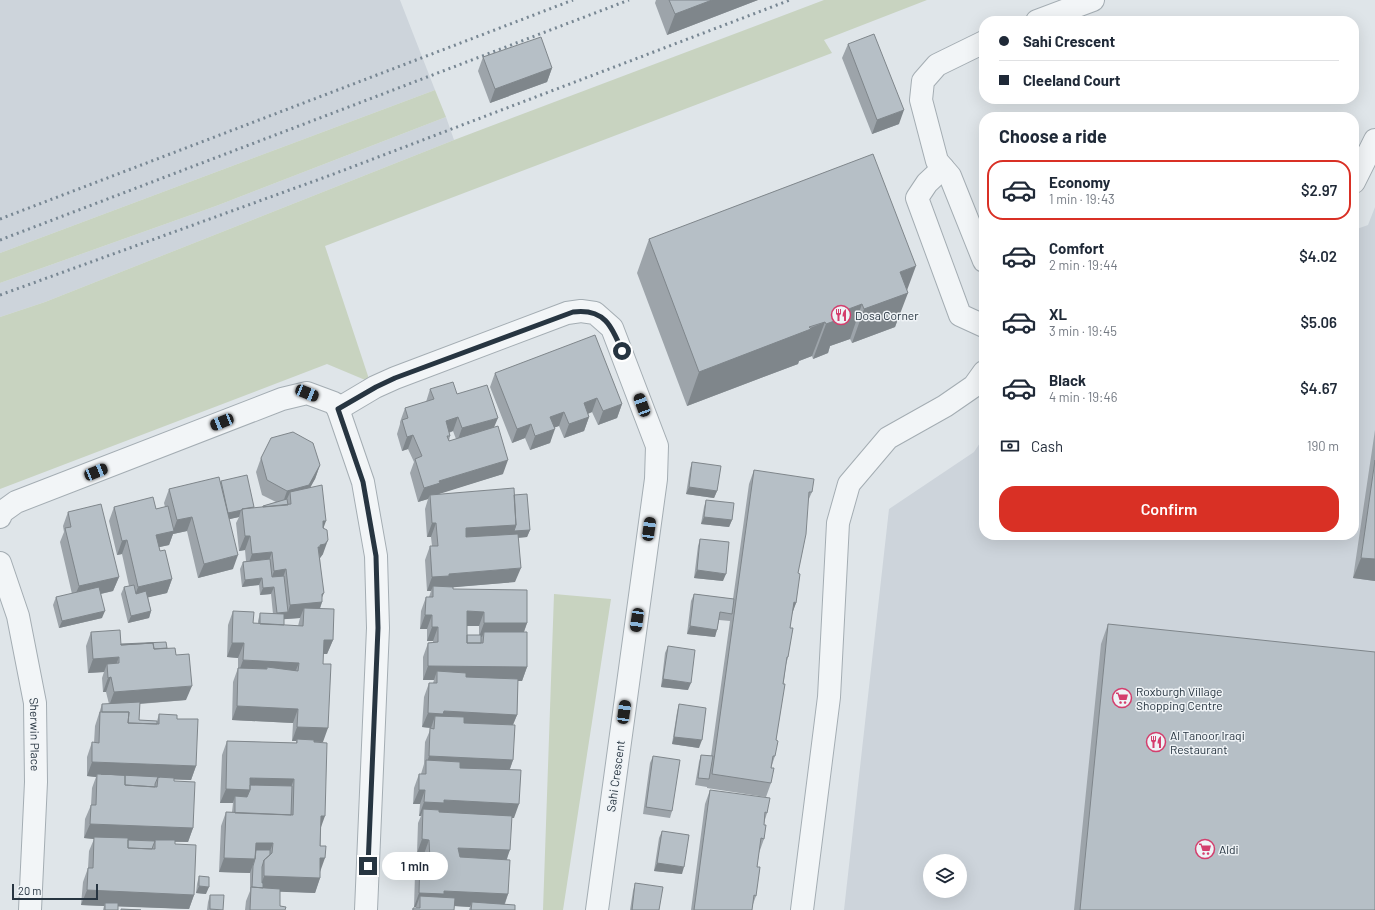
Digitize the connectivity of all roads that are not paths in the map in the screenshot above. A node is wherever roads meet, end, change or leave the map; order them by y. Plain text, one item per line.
1 (1093, 0) edge
2 (1050, 16) edge
3 (979, 44) edge
4 (1374, 148) edge
5 (943, 168) junction
6 (1359, 174) edge
7 (979, 248) edge
8 (979, 324) edge
9 (979, 379) edge
10 (338, 409) junction
11 (0, 517) edge
12 (0, 563) edge
13 (802, 909) edge
14 (30, 910) edge
15 (366, 910) edge
16 (597, 910) edge

1 - 2 street
3 - 5 street
4 - 6 street
5 - 7 street
5 - 8 street
9 - 13 street
10 - 11 street
10 - 15 street
10 - 16 street, Sahi Crescent
12 - 14 street, Sherwin Place

